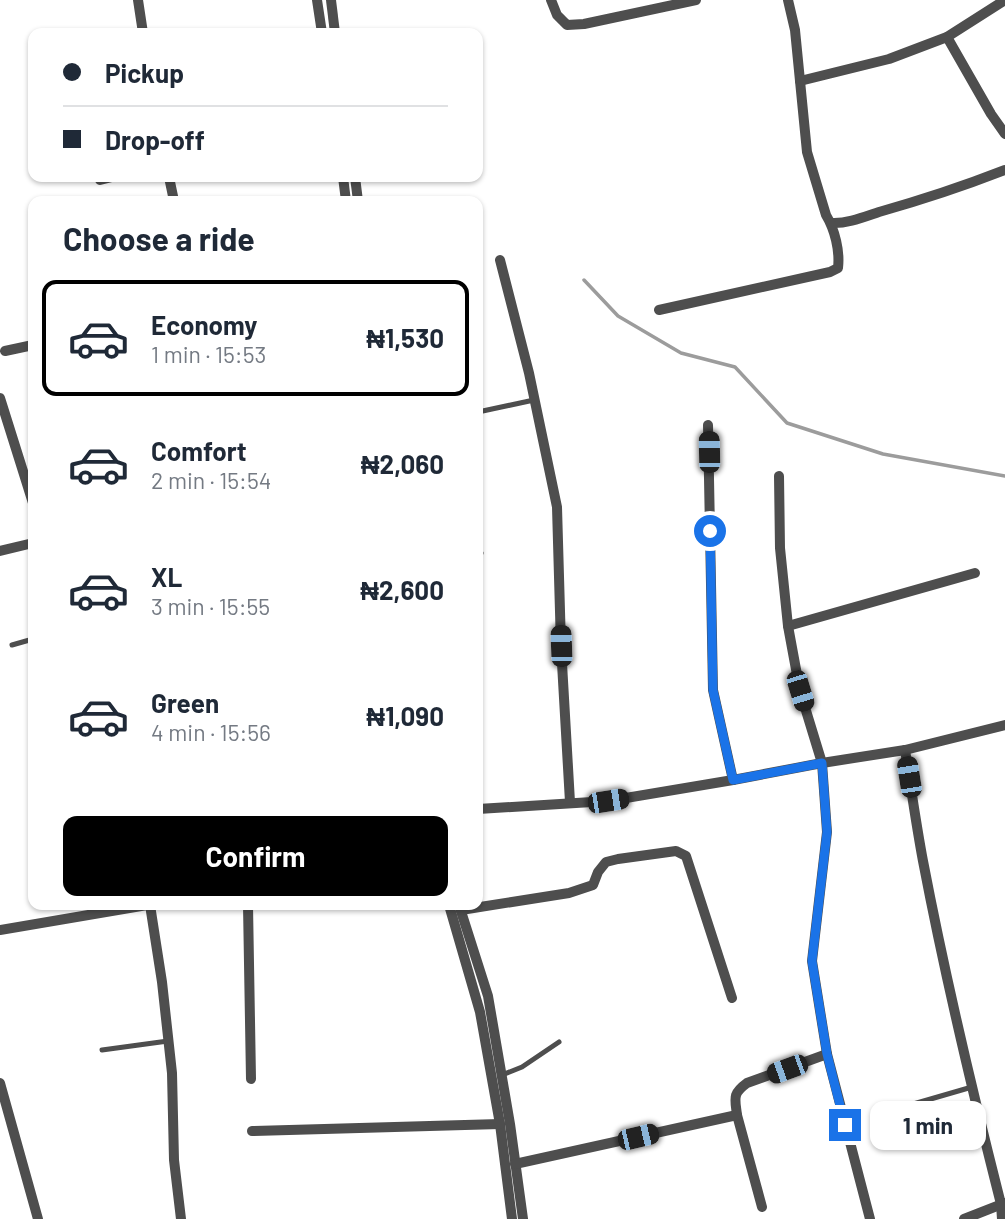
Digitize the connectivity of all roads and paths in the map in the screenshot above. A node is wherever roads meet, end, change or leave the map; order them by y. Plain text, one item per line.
1 (138, 0) edge
2 (317, 0) edge
3 (331, 0) edge
4 (551, 0) edge
5 (696, 0) edge
6 (788, 0) edge
7 (1005, 0) edge
8 (142, 28) edge
9 (321, 28) edge
10 (334, 28) edge
11 (947, 37) junction
12 (800, 81) junction
13 (1005, 134) edge
14 (1005, 170) edge
15 (831, 223) junction
16 (500, 260) dead end
17 (659, 310) dead end
18 (28, 346) edge
19 (5, 352) dead end
20 (0, 400) edge
21 (534, 400) junction
22 (483, 411) edge
23 (708, 425) dead end
24 (779, 476) dead end
25 (28, 487) edge
26 (28, 544) edge
27 (0, 551) edge
28 (975, 573) dead end
29 (788, 626) junction
30 (28, 640) edge
31 (12, 645) dead end
32 (1005, 725) edge
33 (905, 750) junction
34 (822, 763) junction
35 (733, 780) junction
36 (569, 802) junction
37 (483, 809) edge
38 (483, 904) edge
39 (119, 910) edge
40 (150, 910) edge
41 (248, 910) edge
42 (451, 910) edge
43 (461, 910) edge
44 (0, 930) edge
45 (732, 998) dead end
46 (168, 1041) junction
47 (559, 1042) dead end
48 (102, 1050) dead end
49 (827, 1054) junction
50 (502, 1075) junction
51 (251, 1079) dead end
52 (0, 1083) edge
53 (972, 1087) junction
54 (903, 1107) dead end
55 (737, 1115) junction
56 (500, 1124) junction
57 (252, 1131) dead end
58 (515, 1164) junction
59 (1003, 1204) edge
60 (762, 1207) dead end
61 (38, 1219) edge
62 (181, 1219) edge
63 (512, 1219) edge
64 (523, 1219) edge
65 (870, 1219) edge
66 (964, 1219) edge
67 (1002, 1219) edge

1 - 8 street
2 - 9 street
3 - 10 street
4 - 5 street
6 - 12 street
7 - 11 street
11 - 12 street
11 - 13 street
12 - 15 street
14 - 15 street
15 - 17 street
16 - 21 street
18 - 19 street
20 - 25 street
21 - 22 lane
21 - 36 street
23 - 35 street
24 - 29 street
26 - 27 street
28 - 29 street
29 - 34 street
30 - 31 lane
32 - 33 street
33 - 34 street
33 - 53 street
34 - 35 street
34 - 49 street
35 - 36 street
36 - 37 street
38 - 45 street
39 - 44 street
40 - 46 street
41 - 51 street
42 - 56 street
43 - 50 street
46 - 48 lane
46 - 62 street
47 - 50 lane
49 - 55 street
49 - 65 street
50 - 58 street
52 - 61 street
53 - 54 lane
53 - 59 street
55 - 58 street
55 - 60 street
56 - 57 street
56 - 63 street
58 - 64 street
59 - 66 street
59 - 67 street

